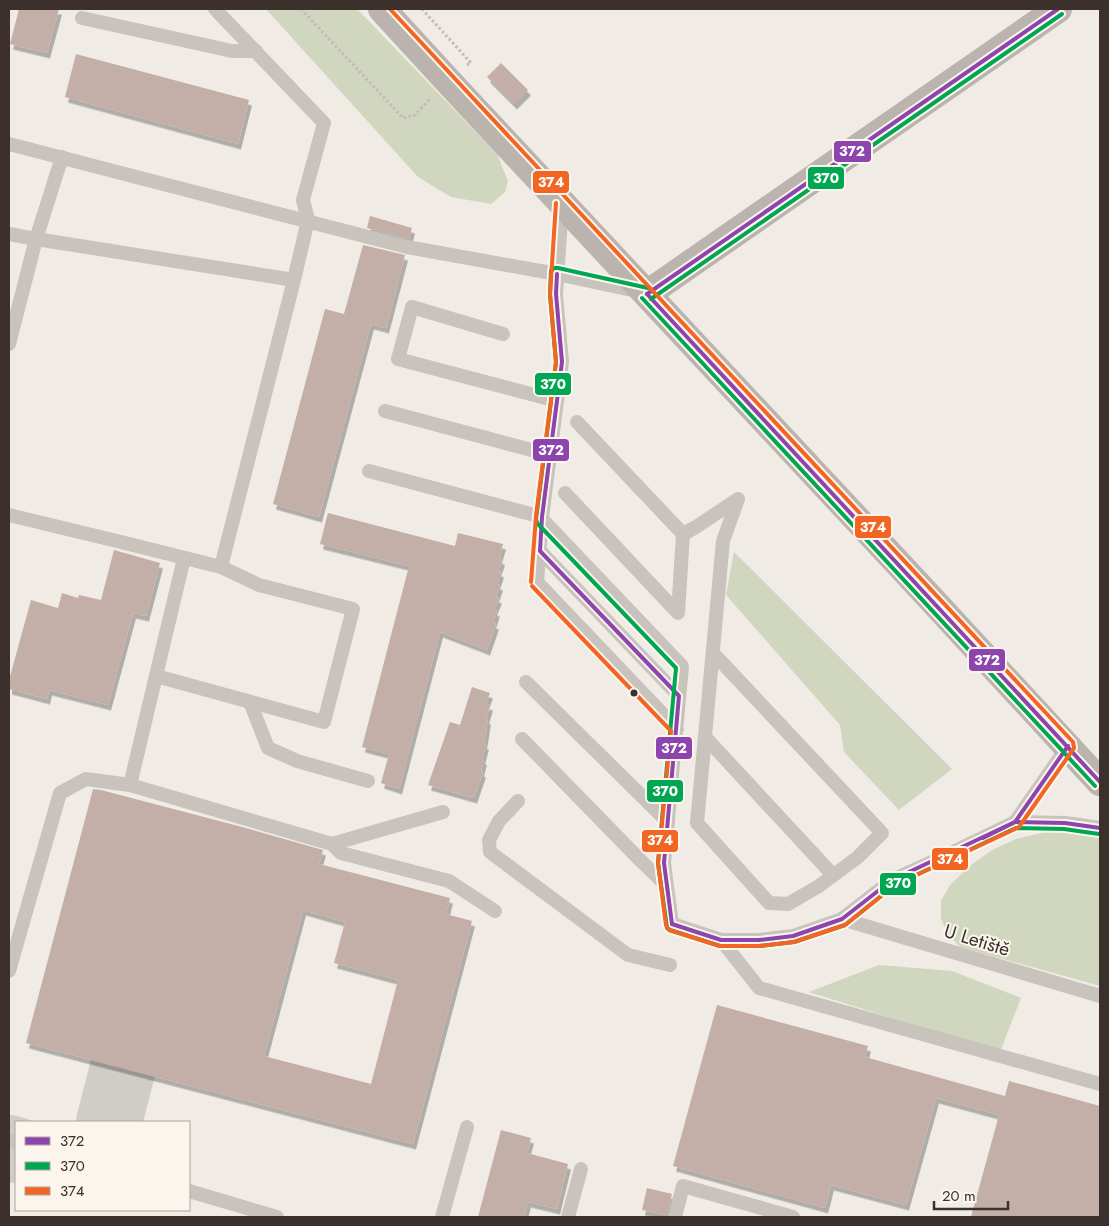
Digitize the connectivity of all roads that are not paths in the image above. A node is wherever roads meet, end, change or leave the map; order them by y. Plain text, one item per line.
1 (215, 9) edge
2 (382, 9) edge
3 (1058, 9) edge
4 (82, 18) dead end
5 (256, 52) junction
6 (9, 144) edge
7 (62, 157) junction
8 (562, 203) junction
9 (308, 220) junction
10 (9, 234) edge
11 (36, 239) junction
12 (557, 274) junction
13 (294, 280) junction
14 (646, 294) junction
15 (503, 334) dead end
16 (9, 344) edge
17 (557, 401) junction
18 (385, 411) dead end
19 (577, 422) dead end
20 (550, 454) junction
21 (369, 471) dead end
22 (566, 493) dead end
23 (9, 515) edge
24 (542, 518) junction
25 (683, 534) junction
26 (540, 551) junction
27 (184, 558) junction
28 (221, 567) junction
29 (713, 653) junction
30 (156, 676) junction
31 (526, 682) dead end
32 (679, 696) junction
33 (250, 702) junction
34 (677, 729) junction
35 (705, 737) junction
36 (522, 739) dead end
37 (1068, 746) junction
38 (368, 780) dead end
39 (1100, 782) edge
40 (130, 785) junction
41 (518, 800) dead end
42 (443, 812) dead end
43 (668, 822) junction
44 (1016, 822) junction
45 (1100, 828) edge
46 (332, 844) junction
47 (834, 875) junction
48 (666, 885) junction
49 (495, 911) dead end
50 (842, 919) junction
51 (721, 940) junction
52 (670, 965) dead end
53 (9, 971) edge
54 (1100, 996) edge
55 (1100, 1084) edge
56 (467, 1127) dead end
57 (581, 1169) dead end
58 (190, 1192) edge
59 (277, 1217) edge
60 (442, 1217) edge
61 (568, 1217) edge
62 (674, 1217) edge
63 (793, 1217) edge

1 - 5 lane
2 - 8 main road
3 - 14 main road
4 - 5 lane
5 - 9 lane
6 - 7 lane
7 - 9 lane
7 - 11 lane
8 - 12 lane
8 - 14 main road
9 - 12 lane
9 - 13 lane
10 - 11 lane
11 - 13 lane
11 - 16 lane
12 - 14 lane
12 - 17 lane
13 - 28 lane
14 - 37 main road
15 - 17 lane
17 - 20 lane
18 - 20 lane
19 - 25 lane
20 - 24 lane
21 - 24 lane
22 - 25 lane
23 - 27 lane
24 - 26 lane
24 - 32 lane
25 - 29 lane
26 - 32 lane
26 - 34 lane
27 - 28 lane
27 - 30 lane
28 - 33 lane
29 - 35 lane
29 - 47 lane
30 - 33 lane
30 - 40 lane
31 - 43 lane
32 - 34 lane
33 - 38 lane
34 - 43 lane
35 - 47 lane
35 - 47 lane
36 - 48 lane
37 - 39 main road
37 - 44 lane
40 - 46 lane
40 - 53 lane
41 - 52 lane
42 - 46 lane
43 - 48 lane
44 - 45 lane
44 - 50 lane
46 - 49 lane
48 - 51 lane
50 - 51 lane
50 - 54 lane, U Letiště
51 - 55 lane
56 - 60 lane
57 - 61 lane
58 - 59 lane
62 - 63 lane

